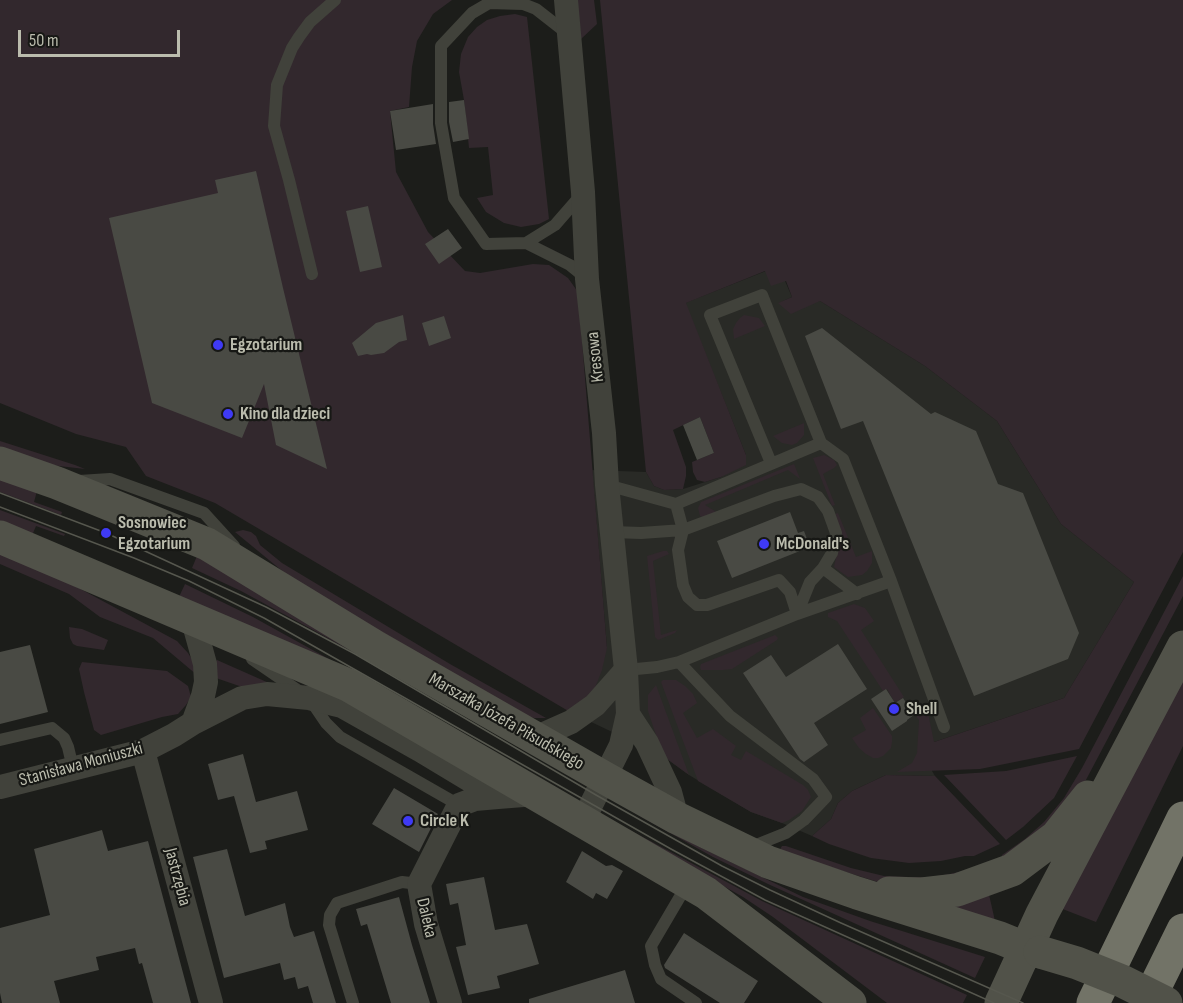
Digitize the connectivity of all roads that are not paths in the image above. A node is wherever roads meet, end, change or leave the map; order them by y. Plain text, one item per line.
1 (335, 0) edge
2 (566, 0) edge
3 (491, 2) edge
4 (569, 34) junction
5 (583, 192) junction
6 (526, 243) junction
7 (312, 274) dead end
8 (587, 279) junction
9 (821, 443) junction
10 (771, 463) junction
11 (0, 464) edge
12 (607, 484) junction
13 (675, 504) junction
14 (683, 530) junction
15 (612, 532) junction
16 (0, 537) edge
17 (823, 568) junction
18 (891, 581) junction
19 (857, 594) junction
20 (798, 614) junction
21 (192, 617) junction
22 (1183, 647) edge
23 (678, 662) junction
24 (626, 670) junction
25 (309, 698) junction
26 (628, 714) junction
27 (193, 723) junction
28 (944, 727) dead end
29 (1136, 737) junction
30 (535, 738) junction
31 (0, 740) edge
32 (143, 751) junction
33 (74, 768) junction
34 (605, 778) junction
35 (0, 787) edge
36 (536, 795) junction
37 (498, 797) junction
38 (459, 805) junction
39 (677, 818) junction
40 (1183, 818) edge
41 (583, 821) junction
42 (744, 850) junction
43 (688, 882) junction
44 (419, 884) junction
45 (857, 892) junction
46 (1183, 930) edge
47 (1033, 950) junction
48 (840, 998) edge
49 (211, 1003) edge
50 (353, 1003) edge
51 (450, 1003) edge
52 (696, 1003) edge
53 (1001, 1003) edge
54 (1093, 1003) edge
55 (1147, 1003) edge
56 (1166, 1003) edge

1 - 7 lane
2 - 4 street, Kresowa
3 - 4 lane
3 - 6 lane
4 - 5 street, Kresowa
5 - 6 lane
5 - 8 street, Kresowa
6 - 8 lane
8 - 12 street, Kresowa
9 - 10 lane
9 - 10 lane
9 - 18 lane
10 - 13 lane
11 - 30 main road, Marszałka Józefa Piłsudskiego
12 - 13 lane
12 - 15 street, Kresowa
13 - 14 lane
14 - 15 lane
14 - 17 lane
14 - 20 lane
15 - 24 street, Kresowa
16 - 21 main road
17 - 19 lane
17 - 20 lane
18 - 19 lane
18 - 28 lane
19 - 20 lane
20 - 23 lane
21 - 25 lane
21 - 27 street
21 - 36 main road
22 - 29 main road
23 - 24 lane
23 - 42 lane
24 - 26 street, Kresowa
24 - 30 street
25 - 27 street, Stanisława Moniuszki
25 - 37 street, Stanisława Moniuszki
25 - 38 lane
26 - 34 street, Kresowa
26 - 39 street
27 - 32 street, Stanisława Moniuszki
29 - 45 main road
29 - 47 main road
30 - 34 main road, Marszałka Józefa Piłsudskiego
31 - 33 lane
32 - 33 street, Stanisława Moniuszki
32 - 49 street, Jastrzębia
33 - 35 street, Stanisława Moniuszki
34 - 39 main road, Marszałka Józefa Piłsudskiego
34 - 41 street, Kresowa
36 - 37 street
36 - 41 main road
37 - 38 street
38 - 44 street, Daleka
39 - 42 main road, Marszałka Józefa Piłsudskiego
40 - 54 highway
41 - 43 main road
42 - 45 main road, Marszałka Józefa Piłsudskiego
43 - 48 main road
43 - 52 lane
44 - 50 lane
44 - 51 street, Daleka
45 - 47 main road, Marszałka Józefa Piłsudskiego
46 - 55 highway
47 - 53 main road
47 - 56 main road, Marszałka Józefa Piłsudskiego, bridge

